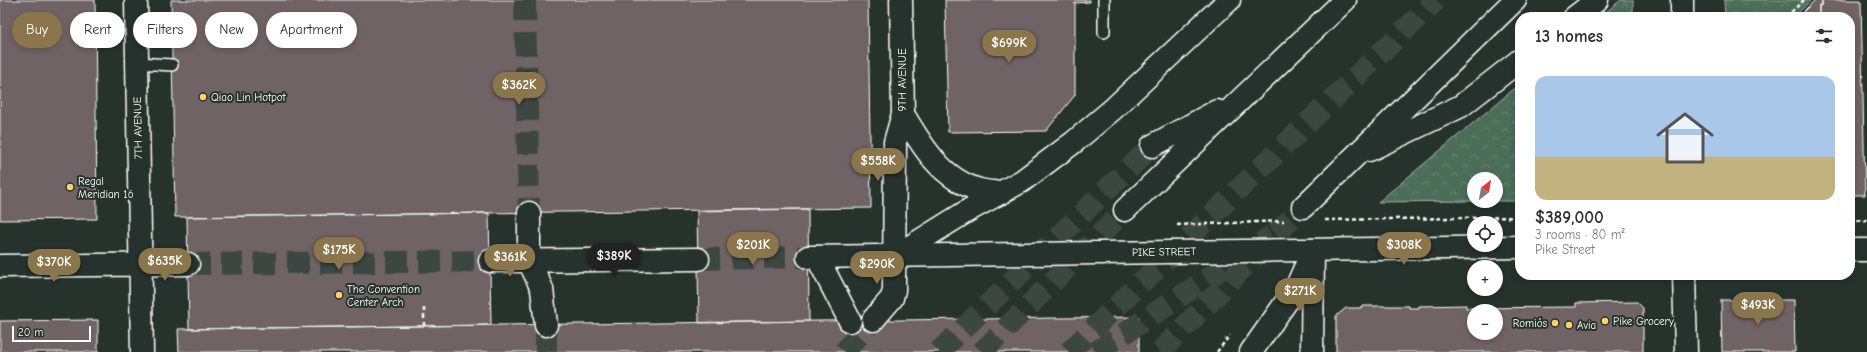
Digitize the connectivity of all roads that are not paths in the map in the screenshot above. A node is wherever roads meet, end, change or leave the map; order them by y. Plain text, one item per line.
1 (136, 0) edge
2 (901, 0) edge
3 (1104, 0) edge
4 (1229, 0) edge
5 (1345, 0) edge
6 (1515, 0) edge
7 (1597, 0) edge
8 (1682, 0) edge
9 (1582, 12) edge
10 (1682, 12) edge
11 (1104, 32) dead end
12 (137, 63) junction
13 (1515, 64) edge
14 (172, 65) dead end
15 (1242, 96) junction
16 (903, 114) junction
17 (1152, 146) tunnel mouth
18 (1353, 157) junction
19 (1002, 193) junction
20 (1303, 207) tunnel mouth
21 (1125, 210) tunnel mouth
22 (528, 213) tunnel mouth
23 (1515, 247) edge
24 (1313, 250) junction
25 (1855, 250) edge
26 (1867, 250) edge
27 (895, 256) junction
28 (698, 259) tunnel mouth
29 (529, 261) junction
30 (490, 262) tunnel mouth
31 (188, 264) tunnel mouth
32 (141, 265) junction
33 (0, 266) edge
34 (1684, 280) edge
35 (873, 320) tunnel mouth
36 (850, 321) dead end
37 (546, 325) tunnel mouth
38 (142, 352) edge
39 (1251, 352) edge
40 (1312, 352) edge
41 (1686, 352) edge

1 - 12 main road, 7TH AVENUE
2 - 16 main road, 9TH AVENUE
3 - 11 lane
4 - 19 main road
5 - 15 main road
6 - 18 main road
7 - 9 main road
8 - 10 main road
12 - 14 lane
12 - 32 main road, 7TH AVENUE
13 - 18 main road
15 - 17 main road
15 - 21 main road
16 - 19 main road
16 - 27 main road, 9TH AVENUE
18 - 20 main road
19 - 27 main road
22 - 29 main road
23 - 24 main road, PIKE STREET
24 - 27 main road, PIKE STREET
24 - 39 main road
24 - 40 main road
25 - 26 main road
27 - 35 main road, 9TH AVENUE
27 - 36 main road, PIKE STREET
28 - 29 main road
29 - 30 main road
29 - 37 main road
31 - 32 main road
32 - 33 main road
32 - 38 main road, 7TH AVENUE
34 - 41 main road

